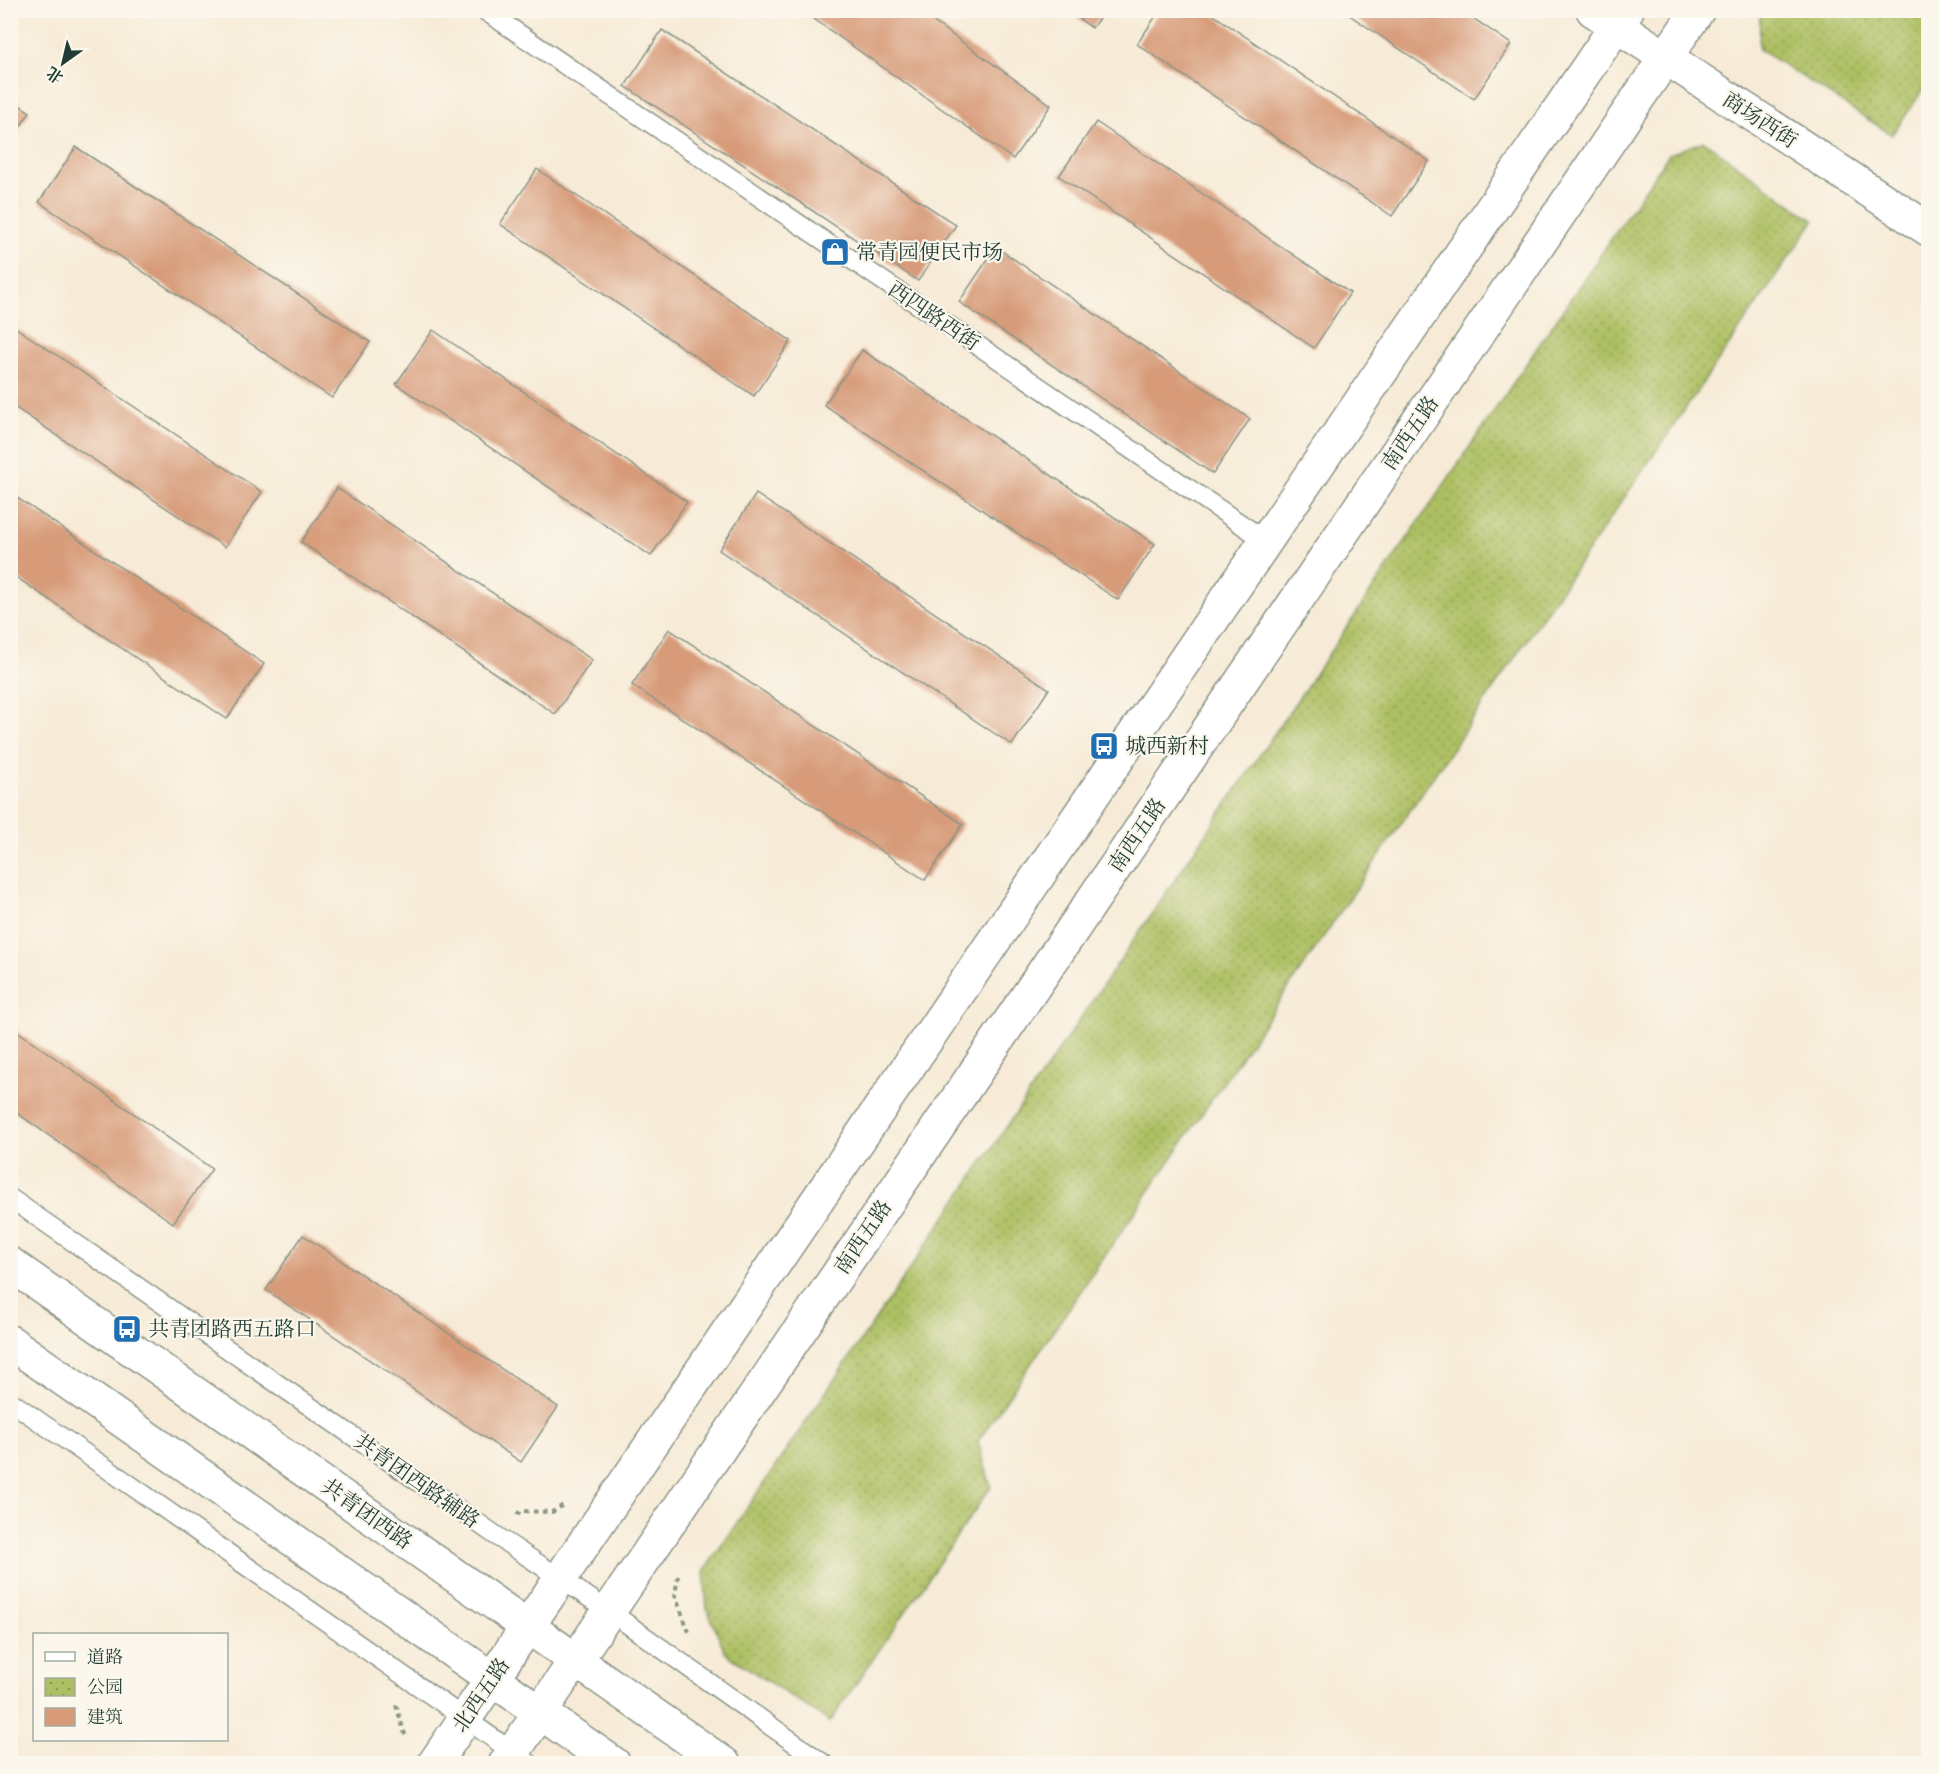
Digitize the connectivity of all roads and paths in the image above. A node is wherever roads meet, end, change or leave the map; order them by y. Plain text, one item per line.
1 (484, 10) edge
2 (1698, 10) edge
3 (1612, 16) edge
4 (1665, 58) junction
5 (1929, 229) edge
6 (1266, 541) junction
7 (10, 1198) edge
8 (10, 1264) edge
9 (10, 1342) edge
10 (10, 1401) edge
11 (559, 1580) junction
12 (609, 1611) junction
13 (527, 1626) junction
14 (575, 1659) junction
15 (492, 1678) junction
16 (540, 1712) junction
17 (465, 1717) junction
18 (516, 1760) edge
19 (434, 1764) edge
20 (614, 1764) edge
21 (724, 1764) edge
22 (824, 1764) edge

1 - 6 lane, 西四路西街
2 - 4 street, 南西五路
3 - 4 street, 商场西街
3 - 6 street
4 - 5 street, 商场西街
4 - 12 street, 南西五路
6 - 11 street
7 - 11 lane, 共青团西路辅路
8 - 13 street, 共青团西路
9 - 15 street
10 - 17 lane
11 - 12 lane, 共青团西路辅路
11 - 13 street
12 - 14 street, 南西五路
12 - 22 lane, 共青团西路辅路
13 - 14 street, 共青团西路
13 - 15 street, 北西五路
14 - 16 street
14 - 21 street, 共青团西路
15 - 16 street
15 - 17 street, 北西五路
16 - 18 street
16 - 20 street
17 - 18 lane
17 - 19 street, 北西五路

